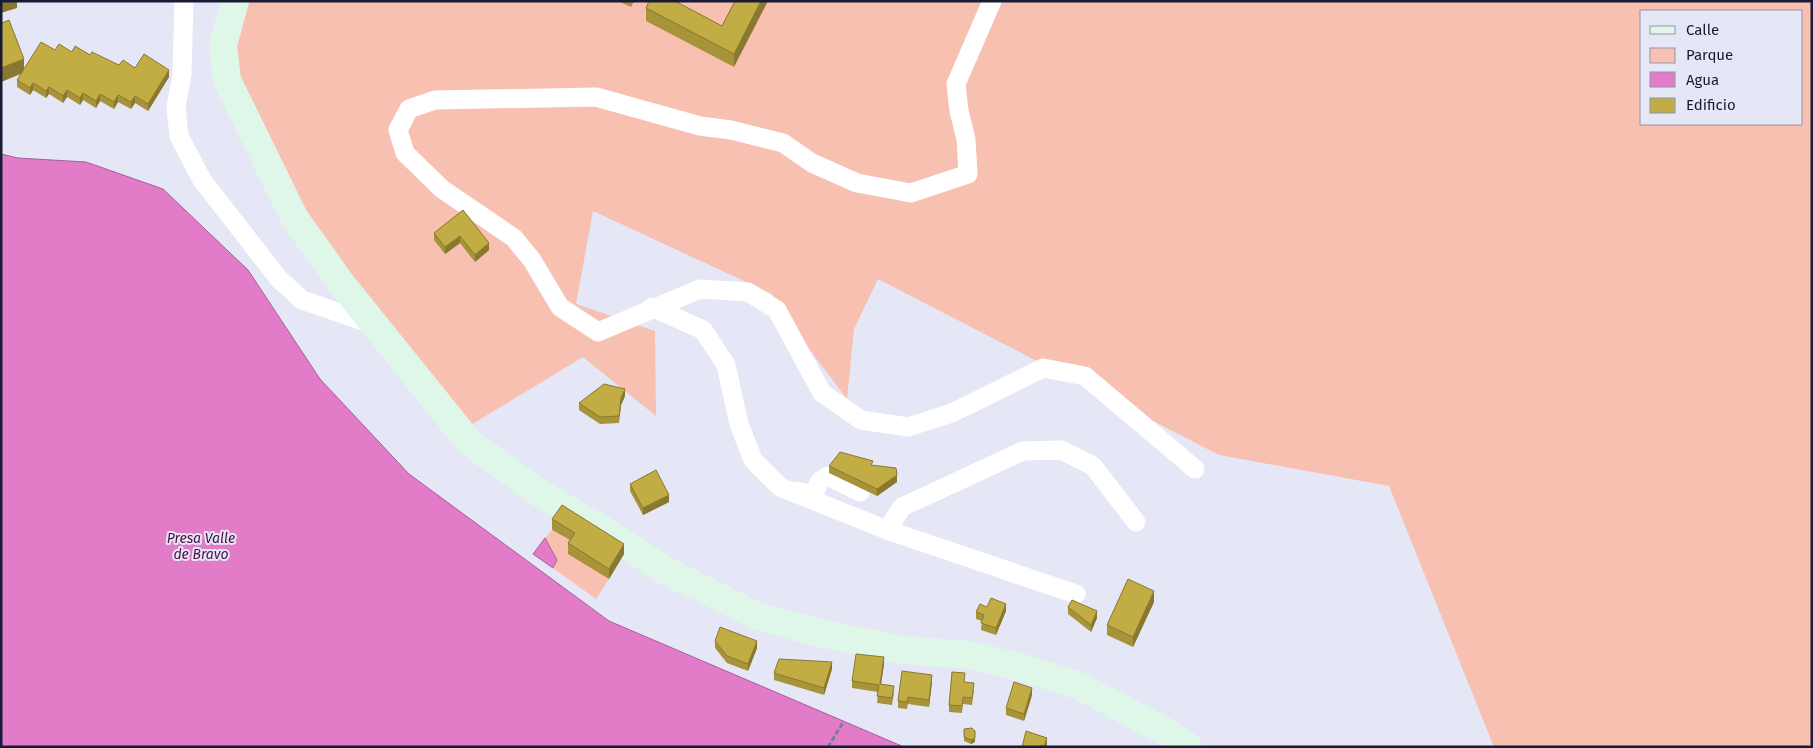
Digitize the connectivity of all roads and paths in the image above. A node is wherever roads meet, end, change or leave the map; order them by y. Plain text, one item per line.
1 (184, 1) edge
2 (235, 1) edge
3 (992, 1) edge
4 (652, 307) junction
5 (376, 325) junction
6 (1195, 469) dead end
7 (780, 487) junction
8 (860, 492) dead end
9 (1136, 522) dead end
10 (886, 530) junction
11 (1076, 594) dead end
12 (844, 721) dead end
13 (828, 747) edge
14 (1188, 747) edge

1 - 5 street
2 - 5 main road
3 - 4 street
4 - 6 street
4 - 7 street
5 - 14 main road
7 - 8 street
7 - 10 street
9 - 10 street
10 - 11 street
12 - 13 path

